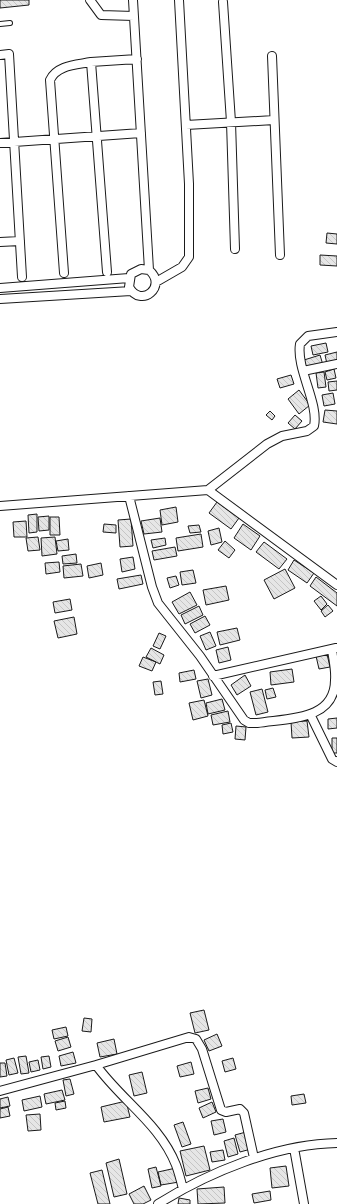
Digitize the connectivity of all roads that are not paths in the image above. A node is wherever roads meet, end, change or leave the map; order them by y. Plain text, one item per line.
1 (90, 0) edge
2 (178, 0) edge
3 (133, 1) edge
4 (223, 2) dead end
5 (134, 16) junction
6 (10, 23) dead end
7 (0, 24) edge
8 (0, 55) edge
9 (272, 56) dead end
10 (137, 59) junction
11 (91, 62) junction
12 (274, 120) junction
13 (231, 122) junction
14 (186, 125) junction
15 (141, 133) junction
16 (97, 136) junction
17 (54, 139) junction
18 (14, 142) junction
19 (0, 143) edge
20 (20, 241) junction
21 (0, 242) edge
22 (235, 249) dead end
23 (280, 255) dead end
24 (149, 270) junction
25 (107, 272) dead end
26 (64, 273) dead end
27 (22, 277) dead end
28 (129, 278) junction
29 (156, 282) junction
30 (0, 288) edge
31 (131, 291) junction
32 (0, 299) edge
33 (337, 332) edge
34 (337, 364) edge
35 (304, 371) junction
36 (208, 490) junction
37 (129, 496) junction
38 (0, 506) edge
39 (337, 585) edge
40 (334, 649) edge
41 (213, 676) junction
42 (310, 714) junction
43 (337, 762) edge
44 (96, 1065) junction
45 (0, 1091) edge
46 (337, 1143) edge
47 (294, 1148) junction
48 (254, 1158) junction
49 (183, 1189) junction
50 (158, 1204) edge
51 (304, 1204) edge

1 - 5 street
2 - 14 street
3 - 5 street
4 - 13 street
5 - 10 street
6 - 7 lane
8 - 18 street
9 - 12 street
10 - 11 street
10 - 15 street
11 - 16 street
11 - 17 street
12 - 13 street
12 - 23 street
13 - 14 street
13 - 22 street
14 - 29 street
15 - 16 street
15 - 24 street
16 - 17 street
16 - 25 street
17 - 18 street
17 - 26 street
18 - 19 street
18 - 20 street
20 - 21 street
20 - 27 street
24 - 28 street
24 - 29 street
28 - 30 street
28 - 31 street
29 - 31 street
31 - 32 street
33 - 35 street
34 - 35 street
35 - 36 street
36 - 37 street
36 - 39 street
37 - 38 street
37 - 41 street
40 - 41 street
40 - 42 street
41 - 42 street
42 - 43 street
44 - 45 street
44 - 48 street
44 - 49 street
46 - 47 street
47 - 48 street
47 - 51 street
48 - 49 street
49 - 50 street

